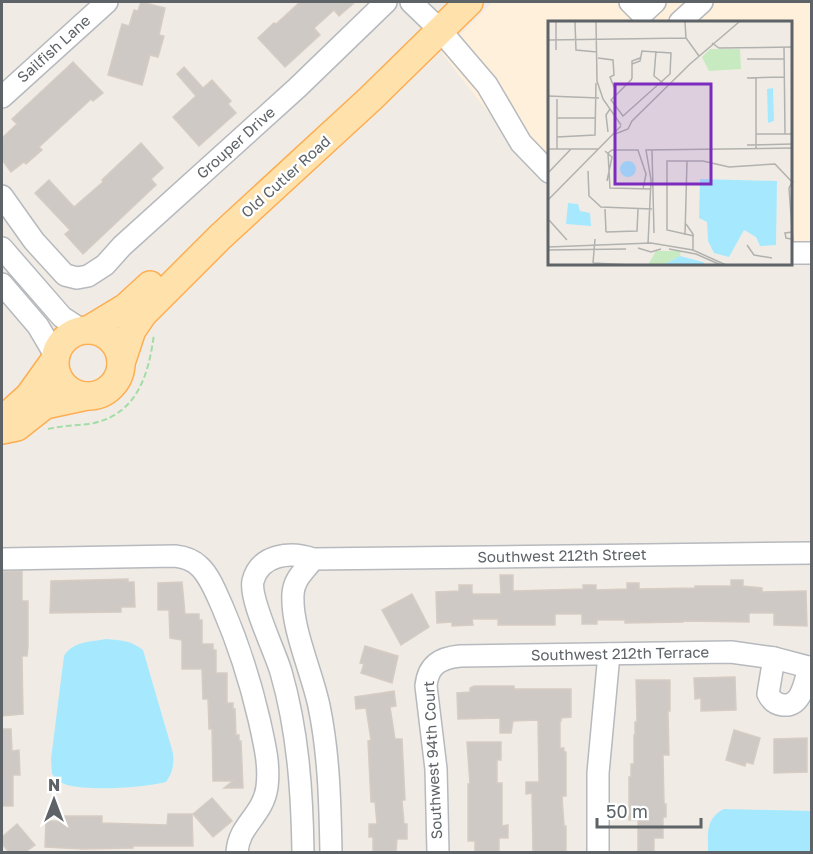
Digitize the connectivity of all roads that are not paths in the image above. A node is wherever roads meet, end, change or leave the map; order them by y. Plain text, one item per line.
1 (108, 2) edge
2 (386, 2) edge
3 (411, 2) edge
4 (450, 2) edge
5 (469, 2) edge
6 (702, 2) edge
7 (681, 21) edge
8 (435, 26) junction
9 (2, 98) edge
10 (545, 160) edge
11 (2, 196) edge
12 (2, 248) edge
13 (792, 253) edge
14 (812, 253) edge
15 (2, 284) edge
16 (85, 330) junction
17 (55, 358) junction
18 (121, 363) junction
19 (87, 396) junction
20 (2, 428) edge
21 (812, 553) edge
22 (2, 559) edge
23 (313, 559) junction
24 (609, 654) junction
25 (774, 657) junction
26 (810, 668) edge
27 (431, 669) joint
28 (237, 852) edge
29 (303, 852) edge
30 (331, 852) edge
31 (438, 852) edge
32 (598, 852) edge

1 - 9 street, Sailfish Lane
2 - 11 street, Grouper Drive
3 - 8 street
4 - 8 main road, Old Cutler Road
5 - 8 main road, Old Cutler Road
6 - 7 street
8 - 10 street
8 - 16 main road, Old Cutler Road
8 - 18 main road, Old Cutler Road
12 - 16 street
13 - 14 street
15 - 17 street
16 - 17 main road
16 - 18 main road
17 - 19 main road
17 - 20 main road
18 - 19 main road
19 - 20 main road
21 - 23 street, Southwest 212th Street
22 - 28 street
23 - 29 street, Southwest 212th Street
23 - 30 street
24 - 25 street, Southwest 212th Terrace
24 - 27 street, Southwest 212th Terrace
24 - 32 street
25 - 26 street, Southwest 212th Terrace
25 - 26 street
27 - 31 street, Southwest 94th Court

